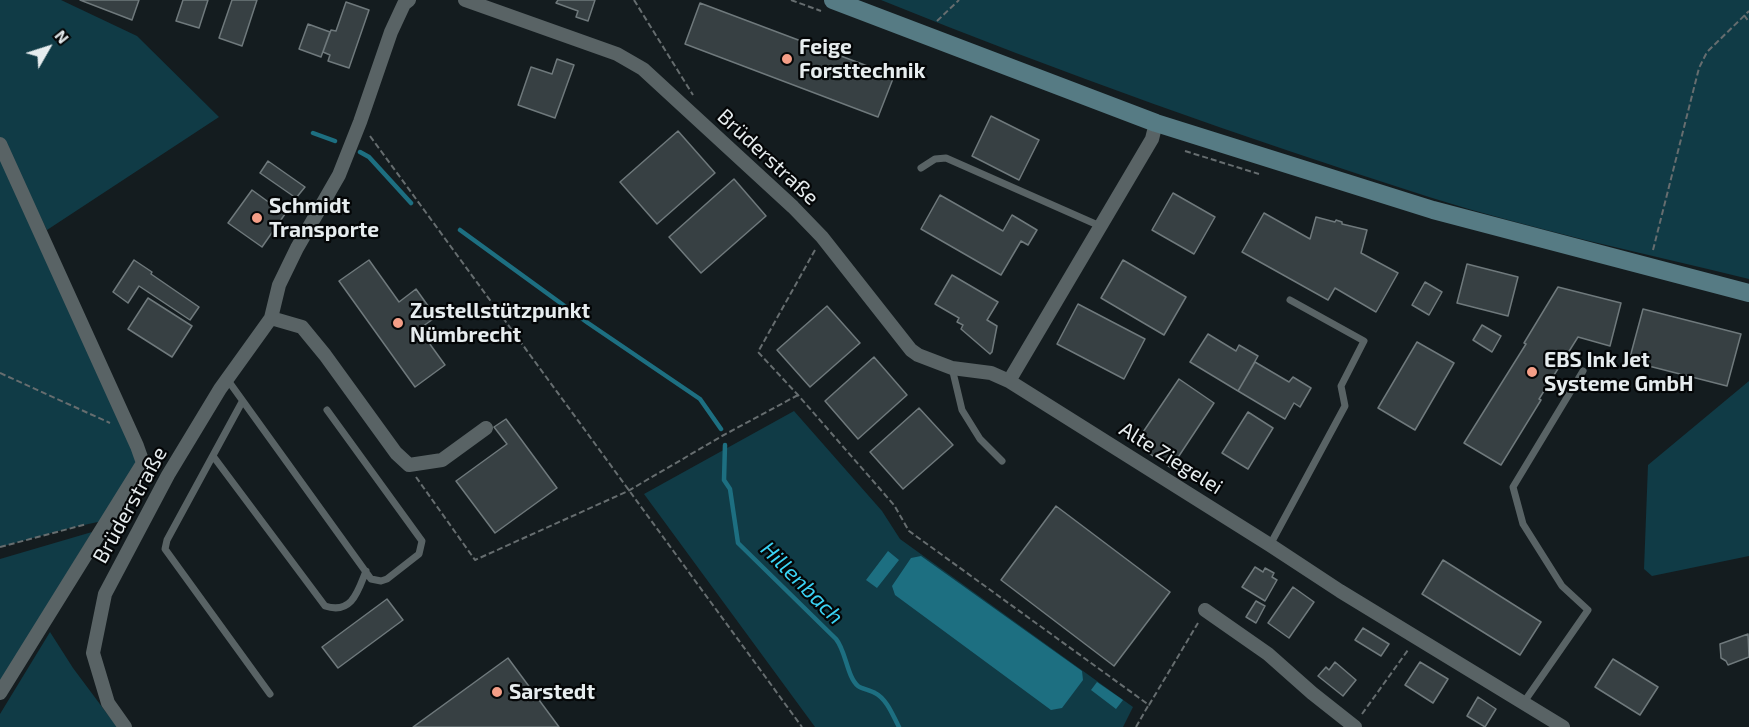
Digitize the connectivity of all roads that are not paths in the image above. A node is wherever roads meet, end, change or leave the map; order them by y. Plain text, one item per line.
1 (409, 0) edge
2 (465, 0) edge
3 (833, 0) edge
4 (1156, 123) junction
5 (0, 144) edge
6 (921, 168) dead end
7 (1100, 226) junction
8 (1749, 293) edge
9 (1290, 300) dead end
10 (271, 318) junction
11 (952, 368) junction
12 (1583, 371) dead end
13 (227, 379) junction
14 (1009, 381) junction
15 (242, 402) junction
16 (327, 410) dead end
17 (486, 428) dead end
18 (213, 456) junction
19 (1002, 461) dead end
20 (1269, 545) junction
21 (366, 571) junction
22 (1205, 610) road end
23 (0, 693) edge
24 (270, 694) dead end
25 (1524, 702) junction
26 (125, 727) edge
27 (1354, 727) edge
28 (1563, 727) edge

1 - 10 street, Brüderstraße
2 - 11 street, Brüderstraße
3 - 4 main road
4 - 7 street
4 - 8 main road
5 - 23 street
6 - 7 lane
7 - 14 street
9 - 20 lane
10 - 13 street, Brüderstraße
10 - 17 street
11 - 14 street, Brüderstraße
11 - 19 lane
12 - 25 lane
13 - 15 lane
13 - 26 street, Brüderstraße
14 - 20 street, Alte Ziegelei
15 - 18 lane
15 - 21 lane
16 - 21 lane
18 - 21 lane
18 - 24 lane
20 - 25 street, Alte Ziegelei
22 - 27 street
25 - 28 street, Alte Ziegelei

